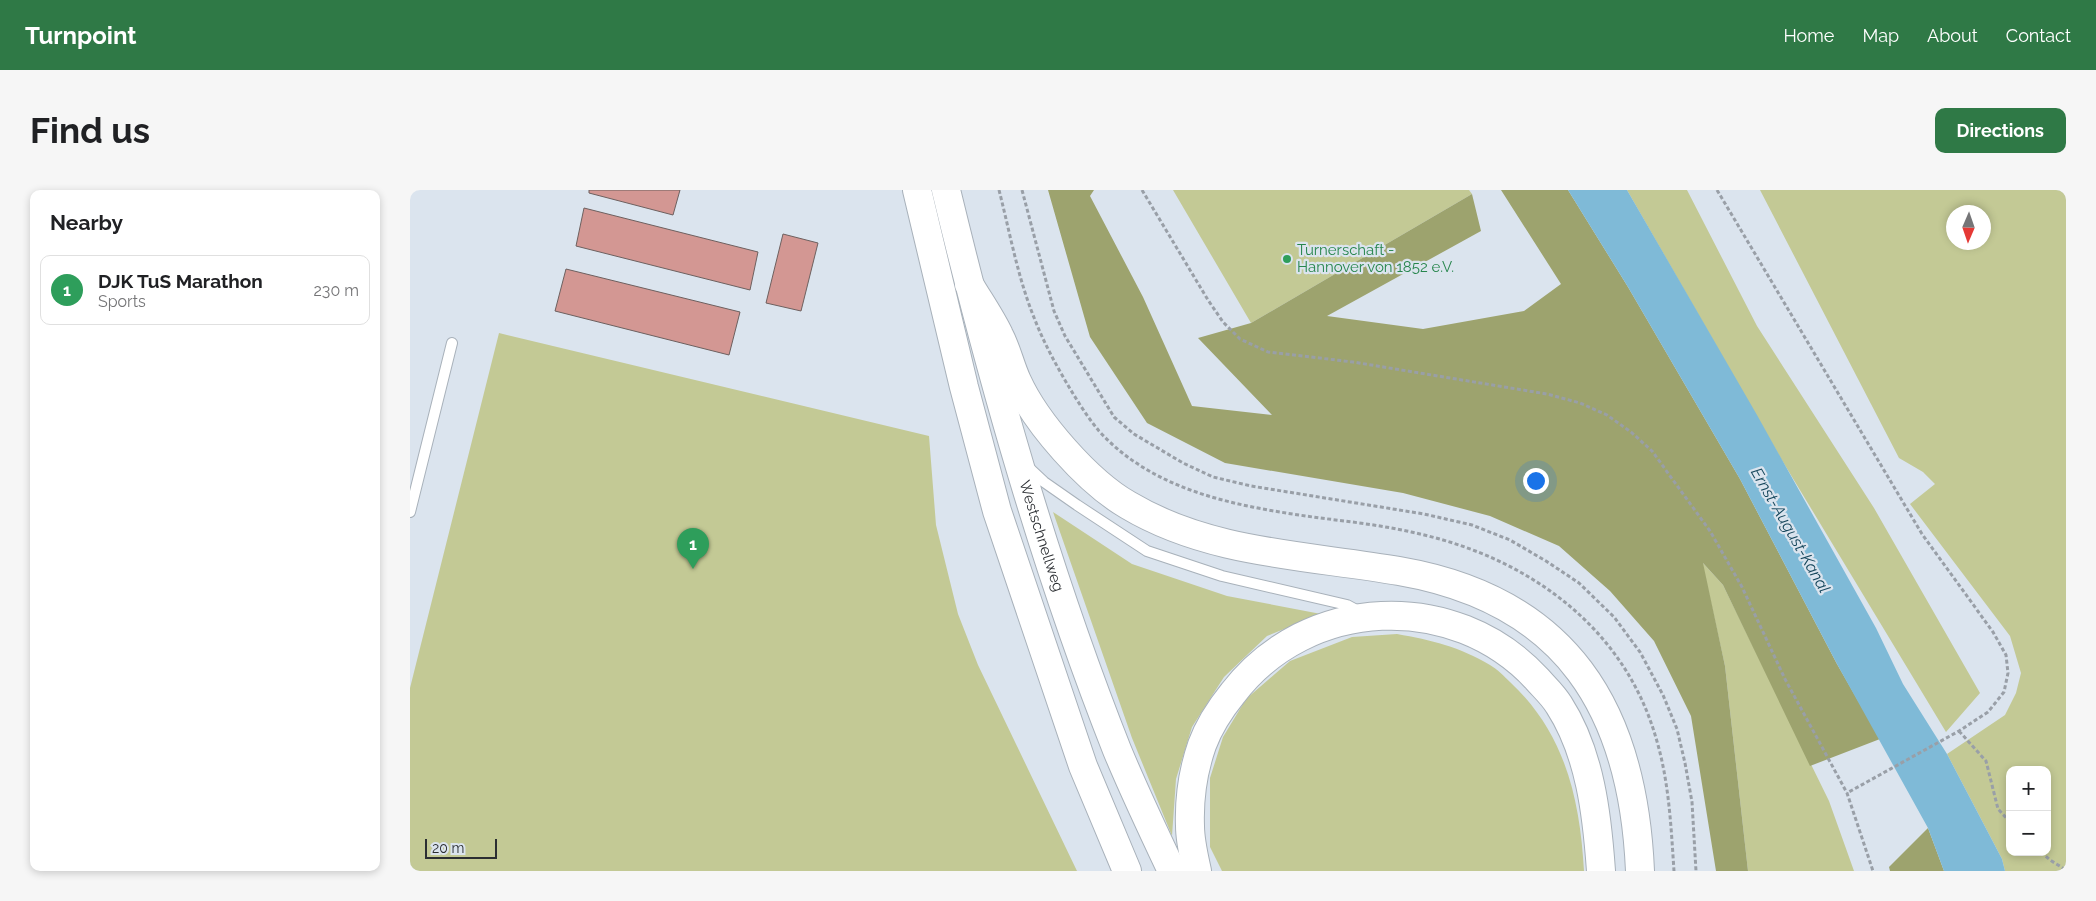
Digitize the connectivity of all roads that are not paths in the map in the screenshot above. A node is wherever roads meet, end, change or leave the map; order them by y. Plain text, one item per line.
1 (917, 190) edge
2 (946, 190) edge
3 (969, 284) junction
4 (452, 343) dead end
5 (1015, 455) junction
6 (412, 491) edge
7 (410, 512) edge
8 (1368, 616) junction
9 (1127, 871) edge
10 (1172, 871) edge
11 (1197, 871) edge
12 (1601, 871) edge
13 (1640, 871) edge

1 - 9 highway
2 - 3 highway, Westschnellweg
3 - 5 highway, Westschnellweg
3 - 13 highway
4 - 6 lane
5 - 8 lane
5 - 10 highway, Westschnellweg
6 - 7 lane
8 - 11 highway
8 - 12 highway

